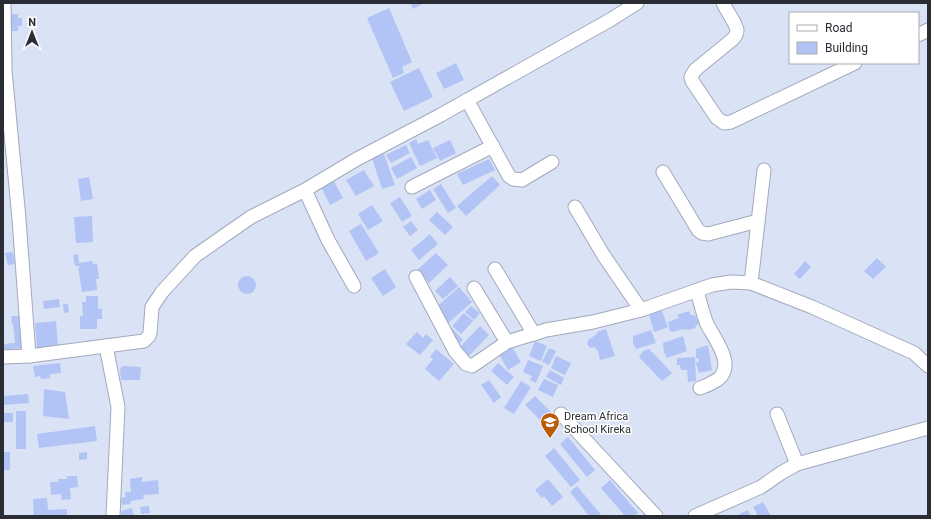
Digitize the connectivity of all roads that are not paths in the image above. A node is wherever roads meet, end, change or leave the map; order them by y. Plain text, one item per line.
1 (4, 3) edge
2 (637, 3) edge
3 (723, 3) edge
4 (928, 30) edge
5 (919, 34) edge
6 (853, 64) edge
7 (467, 100) junction
8 (493, 146) junction
9 (552, 162) dead end
10 (764, 170) dead end
11 (663, 172) dead end
12 (412, 187) dead end
13 (305, 190) junction
14 (575, 206) dead end
15 (758, 221) junction
16 (495, 269) dead end
17 (416, 277) dead end
18 (751, 283) junction
19 (354, 286) dead end
20 (474, 288) dead end
21 (697, 291) junction
22 (641, 310) junction
23 (534, 334) junction
24 (507, 342) junction
25 (106, 346) junction
26 (28, 356) junction
27 (3, 357) edge
28 (928, 366) edge
29 (700, 388) dead end
30 (561, 414) dead end
31 (777, 414) dead end
32 (928, 428) edge
33 (797, 464) junction
34 (113, 516) edge
35 (656, 516) edge
36 (694, 516) edge

1 - 26 street
2 - 7 street
3 - 6 street
4 - 5 street
7 - 8 street
7 - 13 street
8 - 9 street
8 - 12 street
10 - 15 street
11 - 15 street
13 - 19 street
13 - 25 street
14 - 22 street
15 - 18 street
16 - 23 street
17 - 24 street
18 - 21 street
18 - 28 street
20 - 24 street
21 - 22 street
21 - 29 street
22 - 23 street
23 - 24 street
25 - 26 street
25 - 34 street
26 - 27 street
30 - 35 street
31 - 33 street
32 - 33 street
33 - 36 street

